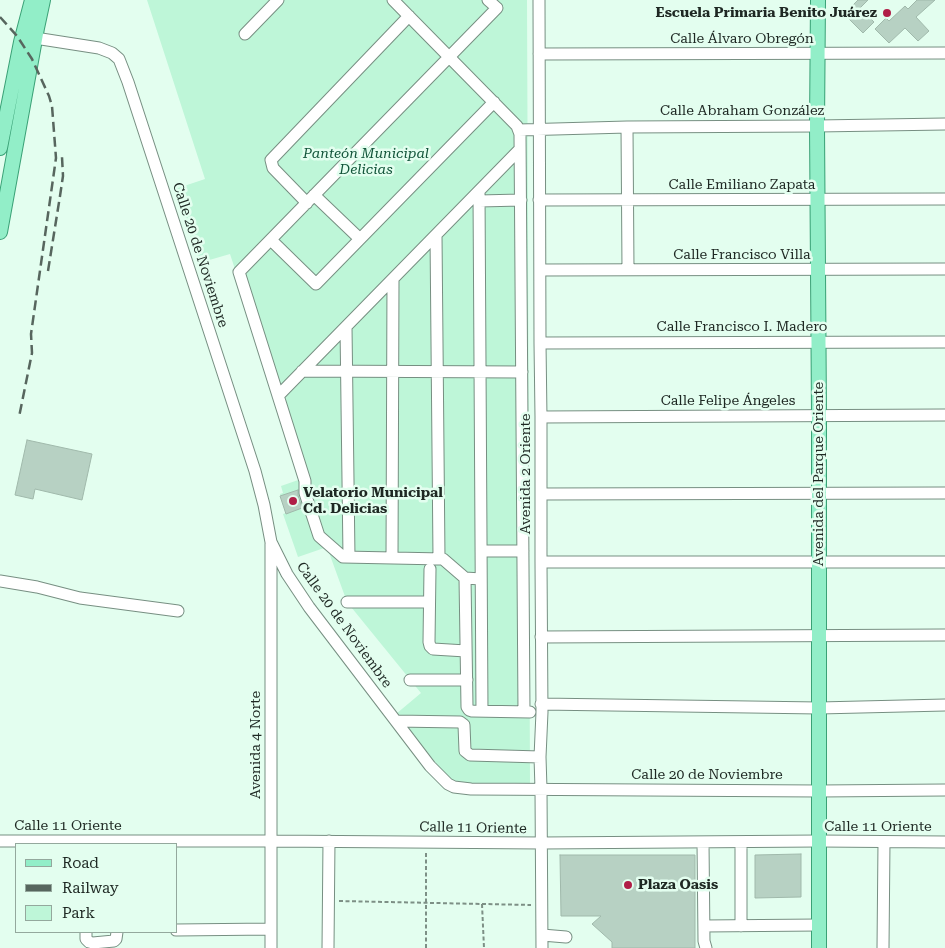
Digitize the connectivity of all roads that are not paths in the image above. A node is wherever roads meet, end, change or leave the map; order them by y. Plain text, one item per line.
1 (32, 0) edge
2 (43, 0) edge
3 (278, 0) edge
4 (393, 0) edge
5 (488, 0) edge
6 (539, 0) edge
7 (818, 0) edge
8 (409, 16) junction
9 (245, 34) dead end
10 (29, 35) junction
11 (945, 53) edge
12 (539, 54) junction
13 (818, 54) junction
14 (449, 57) junction
15 (494, 102) junction
16 (945, 124) edge
17 (817, 126) junction
18 (627, 127) junction
19 (539, 129) junction
20 (519, 130) junction
21 (0, 148) edge
22 (520, 149) junction
23 (479, 196) junction
24 (311, 199) junction
25 (819, 199) junction
26 (945, 199) edge
27 (521, 200) junction
28 (539, 200) junction
29 (628, 200) junction
30 (0, 232) edge
31 (436, 235) junction
32 (360, 239) junction
33 (271, 240) junction
34 (945, 269) edge
35 (540, 270) junction
36 (628, 270) junction
37 (819, 270) junction
38 (393, 279) junction
39 (346, 327) junction
40 (819, 342) junction
41 (945, 342) edge
42 (540, 343) junction
43 (302, 372) junction
44 (346, 372) junction
45 (393, 372) junction
46 (437, 372) junction
47 (480, 372) junction
48 (522, 372) junction
49 (278, 396) junction
50 (819, 415) junction
51 (945, 415) edge
52 (541, 416) junction
53 (945, 493) edge
54 (541, 494) junction
55 (818, 494) junction
56 (271, 542) junction
57 (481, 551) junction
58 (523, 551) junction
59 (349, 557) junction
60 (392, 558) junction
61 (439, 558) junction
62 (541, 562) junction
63 (819, 562) junction
64 (945, 562) edge
65 (430, 569) dead end
66 (465, 578) junction
67 (481, 579) junction
68 (0, 581) edge
69 (346, 602) dead end
70 (429, 602) junction
71 (178, 611) dead end
72 (819, 635) junction
73 (945, 635) edge
74 (541, 636) junction
75 (466, 651) junction
76 (410, 680) dead end
77 (467, 680) junction
78 (945, 705) edge
79 (541, 708) junction
80 (819, 708) junction
81 (482, 711) junction
82 (524, 712) junction
83 (396, 721) junction
84 (540, 756) junction
85 (542, 789) junction
86 (945, 790) edge
87 (819, 791) junction
88 (0, 841) edge
89 (271, 841) junction
90 (329, 841) junction
91 (703, 842) junction
92 (741, 842) junction
93 (819, 842) junction
94 (884, 842) junction
95 (945, 842) edge
96 (77, 843) edge
97 (542, 843) junction
98 (819, 925) junction
99 (704, 926) junction
100 (741, 926) junction
101 (271, 929) junction
102 (178, 930) edge
103 (86, 933) edge
104 (117, 933) edge
105 (542, 935) junction
106 (566, 937) dead end
107 (271, 948) edge
108 (328, 948) edge
109 (542, 948) edge
110 (706, 948) edge
111 (819, 948) edge
112 (883, 948) edge

1 - 10 main road
2 - 10 main road
3 - 9 street
4 - 8 street
5 - 14 street
6 - 12 street, Avenida 2 Oriente
7 - 13 main road, Avenida del Parque Oriente
8 - 14 street
8 - 24 street
10 - 21 main road
10 - 30 main road
10 - 56 street, Calle 20 de Noviembre
11 - 13 street, Calle Álvaro Obregón
12 - 13 street, Calle Álvaro Obregón
12 - 19 street, Avenida 2 Oriente
13 - 17 main road, Avenida del Parque Oriente
14 - 15 street
14 - 24 street
15 - 20 street
15 - 32 street
16 - 17 street, Calle Abraham González
17 - 18 street, Calle Abraham González
17 - 25 main road, Avenida del Parque Oriente
18 - 19 street, Calle Abraham González
18 - 29 street
19 - 20 street, Calle Abraham González
19 - 28 street, Avenida 2 Oriente
20 - 22 street
22 - 23 street
22 - 27 street
23 - 27 street
23 - 31 street
23 - 47 street
24 - 32 street
24 - 33 street
25 - 26 street, Calle Emiliano Zapata
25 - 29 street, Calle Emiliano Zapata
25 - 37 main road, Avenida del Parque Oriente
27 - 48 street
28 - 29 street, Calle Emiliano Zapata
28 - 35 street, Avenida 2 Oriente
29 - 36 street
31 - 38 street
31 - 46 street
32 - 33 street
33 - 49 street
34 - 37 street, Calle Francisco Villa
35 - 36 street, Calle Francisco Villa
35 - 42 street, Avenida 2 Oriente
36 - 37 street, Calle Francisco Villa
37 - 40 main road, Avenida del Parque Oriente
38 - 39 street
38 - 45 street
39 - 43 street
39 - 44 street
40 - 41 street, Calle Francisco I. Madero
40 - 42 street, Calle Francisco I. Madero
40 - 50 main road, Avenida del Parque Oriente
42 - 52 street, Avenida 2 Oriente
43 - 44 street
43 - 49 street
44 - 45 street
44 - 59 street
45 - 46 street
45 - 60 street
46 - 47 street
46 - 61 street
47 - 48 street
47 - 57 street
48 - 58 street
49 - 59 street
50 - 51 street, Calle Felipe Ángeles
50 - 52 street, Calle Felipe Ángeles
50 - 55 main road, Avenida del Parque Oriente
52 - 54 street, Avenida 2 Oriente
53 - 55 street
54 - 55 street
54 - 62 street, Avenida 2 Oriente
55 - 63 main road, Avenida del Parque Oriente
56 - 83 street, Calle 20 de Noviembre
56 - 89 street, Avenida 4 Norte
57 - 58 street
57 - 67 street
58 - 82 street
59 - 60 street
60 - 61 street
61 - 66 street
62 - 63 street
62 - 74 street, Avenida 2 Oriente
63 - 64 street
63 - 72 main road, Avenida del Parque Oriente
65 - 70 street
66 - 67 street
66 - 75 street
67 - 81 street
68 - 71 street
69 - 70 street
70 - 75 street
72 - 73 street
72 - 74 street
72 - 80 main road, Avenida del Parque Oriente
74 - 79 street, Avenida 2 Oriente
75 - 77 street
76 - 77 street
77 - 81 street
78 - 80 street
79 - 80 street
79 - 82 street
79 - 84 street, Avenida 2 Oriente
80 - 87 main road, Avenida del Parque Oriente
81 - 82 street
83 - 84 street
83 - 85 street, Calle 20 de Noviembre
84 - 85 street, Avenida 2 Oriente
85 - 87 street, Calle 20 de Noviembre
85 - 97 street, Avenida 2 Oriente
86 - 87 street, Calle 20 de Noviembre
87 - 93 main road, Avenida del Parque Oriente
88 - 96 street, Calle 11 Oriente
89 - 90 street, Calle 11 Oriente
89 - 96 street, Calle 11 Oriente
89 - 101 street, Avenida 4 Norte
90 - 97 street, Calle 11 Oriente
90 - 108 street
91 - 92 street, Calle 11 Oriente
91 - 97 street, Calle 11 Oriente
91 - 99 street
92 - 93 street, Calle 11 Oriente
92 - 100 street
93 - 94 street, Calle 11 Oriente
93 - 98 main road, Avenida del Parque Oriente
94 - 95 street, Calle 11 Oriente
94 - 112 street
97 - 105 street, Avenida 2 Oriente
98 - 100 street
98 - 111 main road, Avenida del Parque Oriente
99 - 100 street
99 - 110 street
101 - 102 street
101 - 107 street, Avenida 4 Norte
103 - 104 street
105 - 106 street
105 - 109 street, Avenida 2 Oriente

